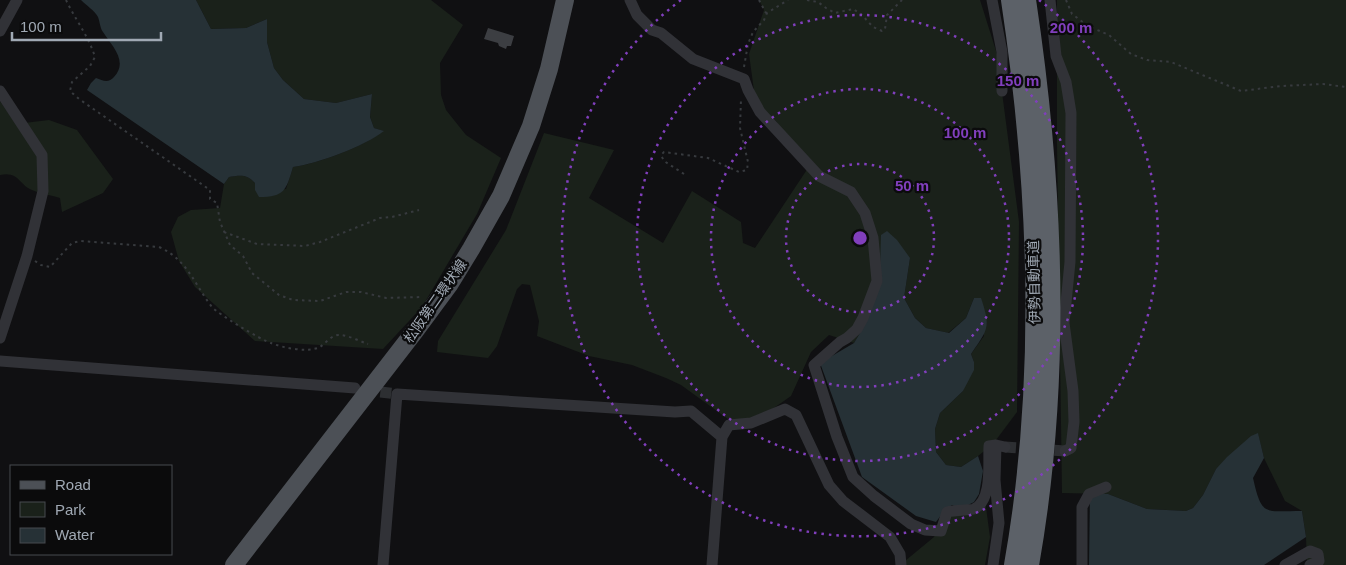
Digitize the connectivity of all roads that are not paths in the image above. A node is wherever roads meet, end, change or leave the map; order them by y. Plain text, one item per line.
1 (16, 0) edge
2 (565, 0) edge
3 (630, 0) edge
4 (992, 0) edge
5 (1010, 0) edge
6 (1026, 0) edge
7 (1050, 0) edge
8 (0, 31) edge
9 (0, 91) edge
10 (1002, 91) dead end
11 (0, 338) edge
12 (0, 361) edge
13 (355, 388) tunnel mouth
14 (722, 437) junction
15 (1065, 452) dead end
16 (1106, 486) dead end
17 (234, 565) edge
18 (383, 565) edge
19 (712, 565) edge
20 (901, 565) edge
21 (993, 565) edge
22 (1014, 565) edge
23 (1029, 565) edge
24 (1082, 565) edge
25 (1285, 565) edge
26 (1310, 565) edge

1 - 8 street
2 - 17 main road, 松阪第二環状線
3 - 21 street
4 - 10 street
5 - 22 highway, 伊勢自動車道
6 - 23 highway, 伊勢自動車道
7 - 15 street
9 - 11 street
12 - 13 street
14 - 18 street
14 - 19 street
14 - 20 street
16 - 24 street
25 - 26 street

